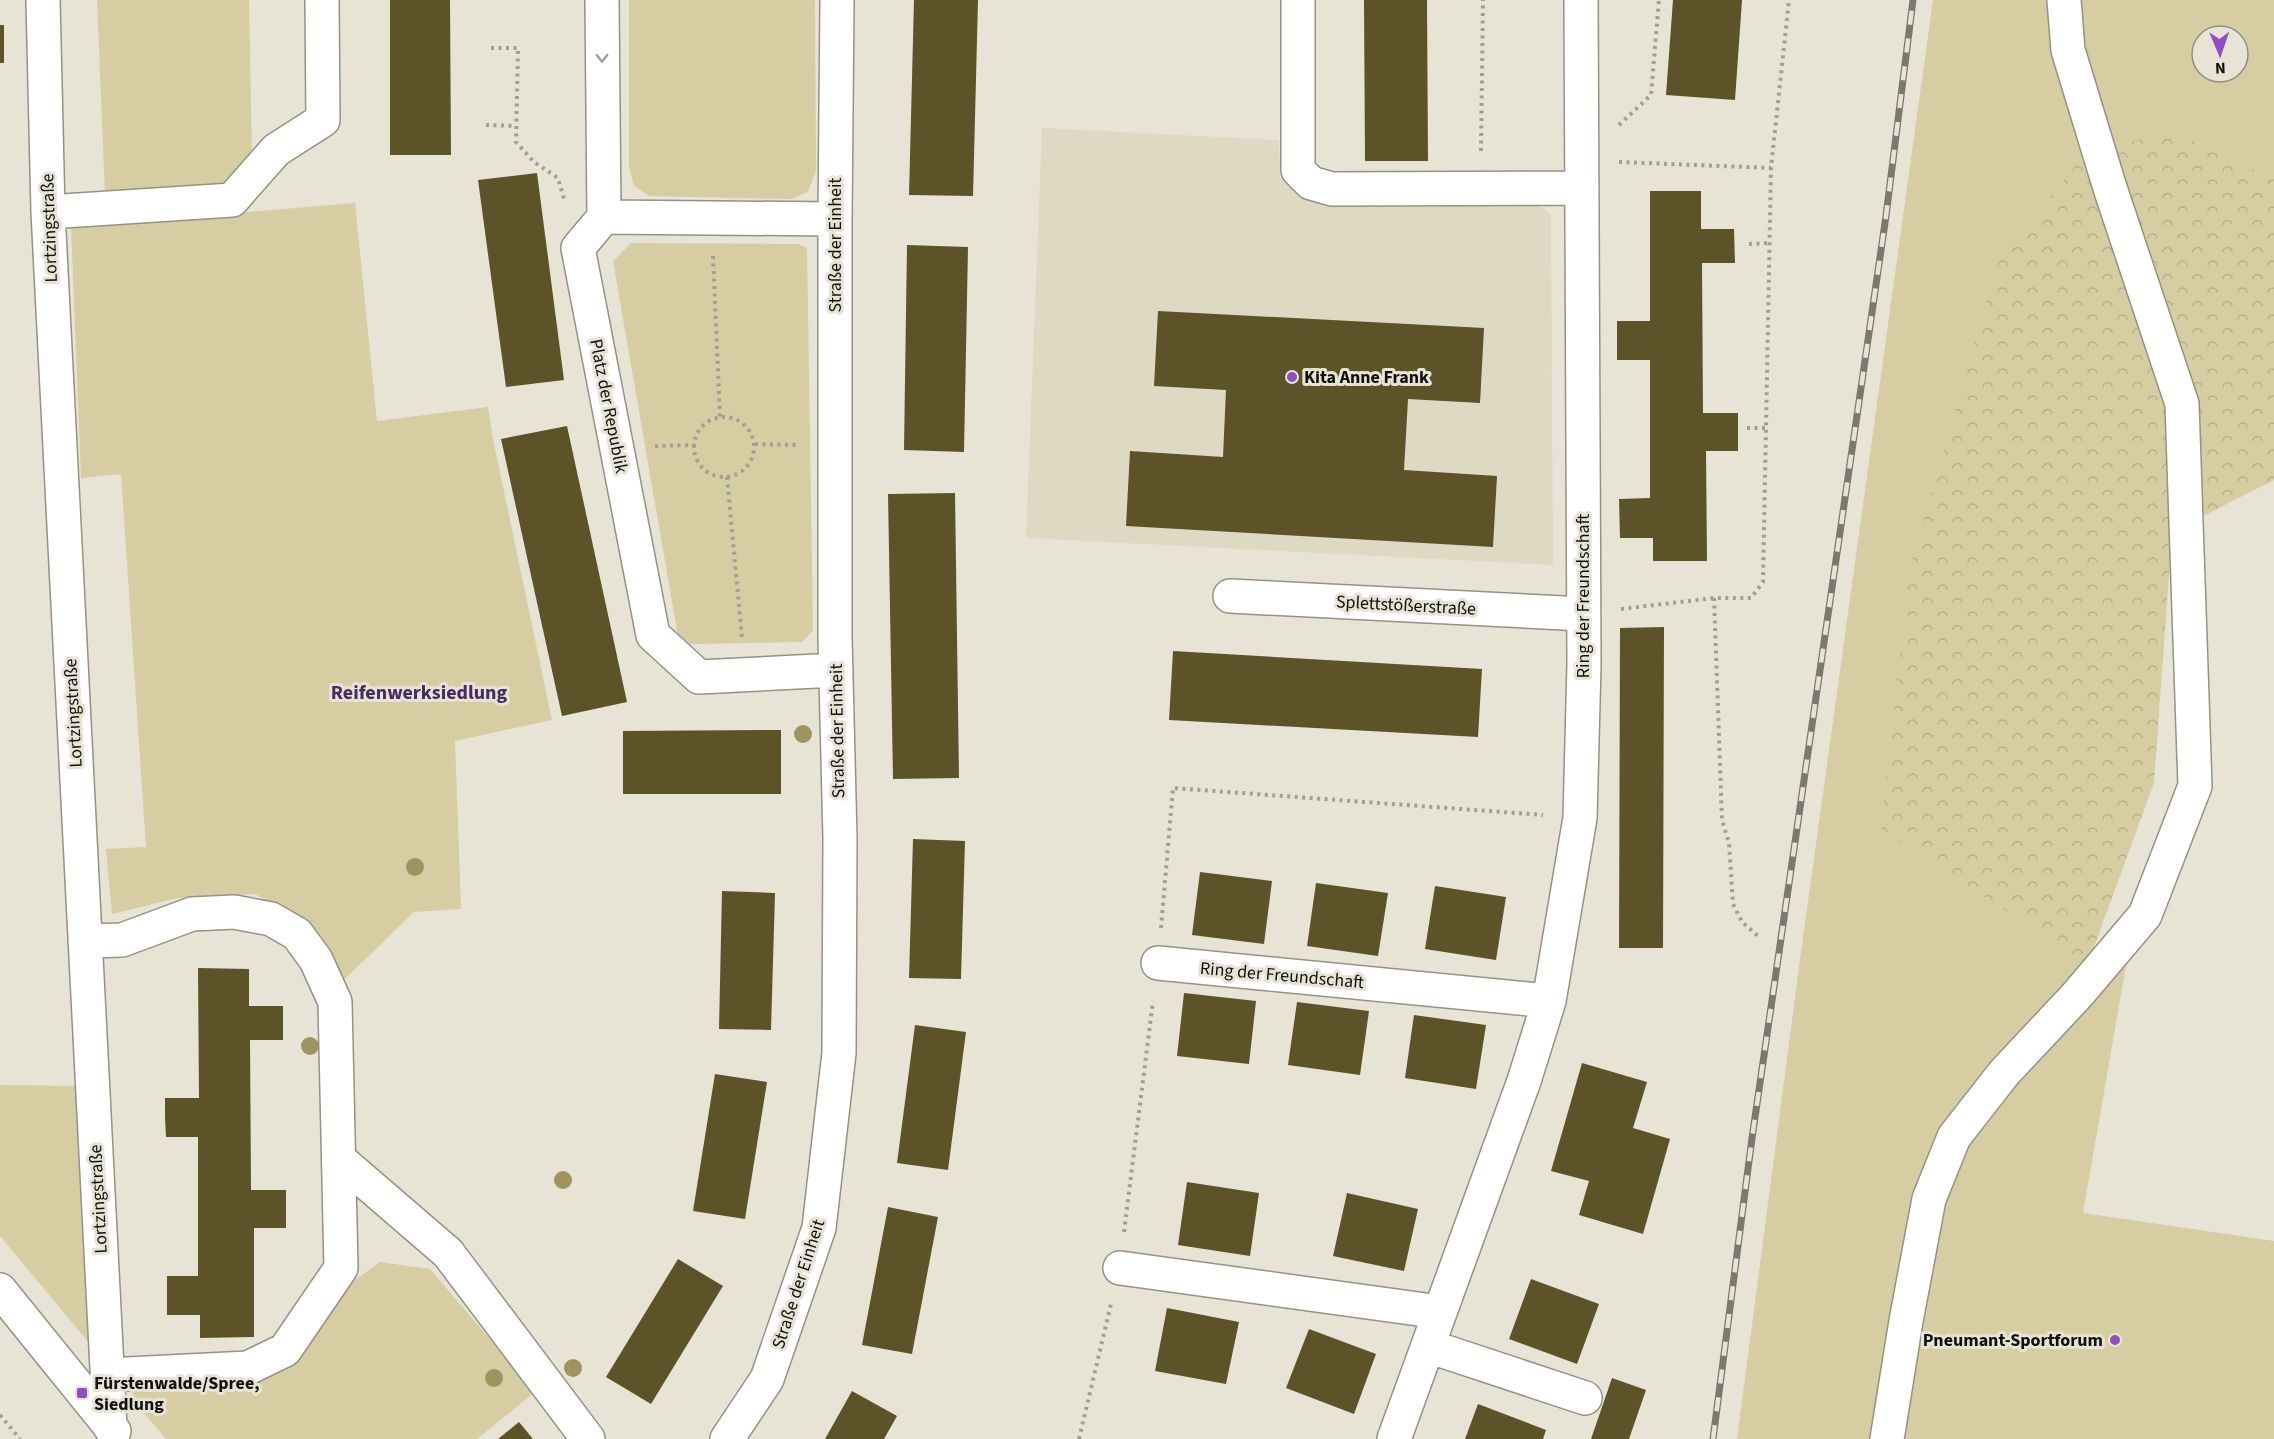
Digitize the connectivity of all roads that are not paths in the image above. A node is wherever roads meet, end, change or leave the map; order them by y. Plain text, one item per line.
1 (43, 0) edge
2 (322, 0) edge
3 (602, 0) edge
4 (837, 0) edge
5 (1298, 0) edge
6 (1581, 0) edge
7 (2064, 0) edge
8 (1582, 174) junction
9 (48, 212) junction
10 (604, 217) junction
11 (835, 219) junction
12 (1230, 596) dead end
13 (1583, 614) junction
14 (836, 670) junction
15 (85, 941) junction
16 (1158, 963) dead end
17 (1549, 1000) junction
18 (340, 1160) junction
19 (1120, 1268) dead end
20 (0, 1290) edge
21 (1440, 1312) junction
22 (1428, 1346) junction
23 (107, 1375) junction
24 (1585, 1398) dead end
25 (115, 1433) edge
26 (588, 1439) edge
27 (727, 1439) edge
28 (1394, 1439) edge
29 (1887, 1439) edge

1 - 9 street, Lortzingstraße
2 - 9 street
3 -> 10 street
4 - 11 street, Straße der Einheit
5 - 8 street
6 - 8 street, Ring der Freundschaft
7 - 29 street
8 - 13 street, Ring der Freundschaft
9 - 15 street, Lortzingstraße
10 - 11 street
10 - 14 street, Platz der Republik
11 - 14 street, Straße der Einheit
12 - 13 street, Splettstößerstraße
13 - 17 street, Ring der Freundschaft
14 - 27 street, Straße der Einheit
15 - 18 street
15 - 23 street, Lortzingstraße
16 - 17 street, Ring der Freundschaft
17 - 21 street, Ring der Freundschaft
18 - 23 street
18 - 26 street
19 - 21 street
20 - 25 street
21 - 22 street, Ring der Freundschaft
22 - 24 street
22 - 28 street, Ring der Freundschaft
23 - 25 street, Lortzingstraße

